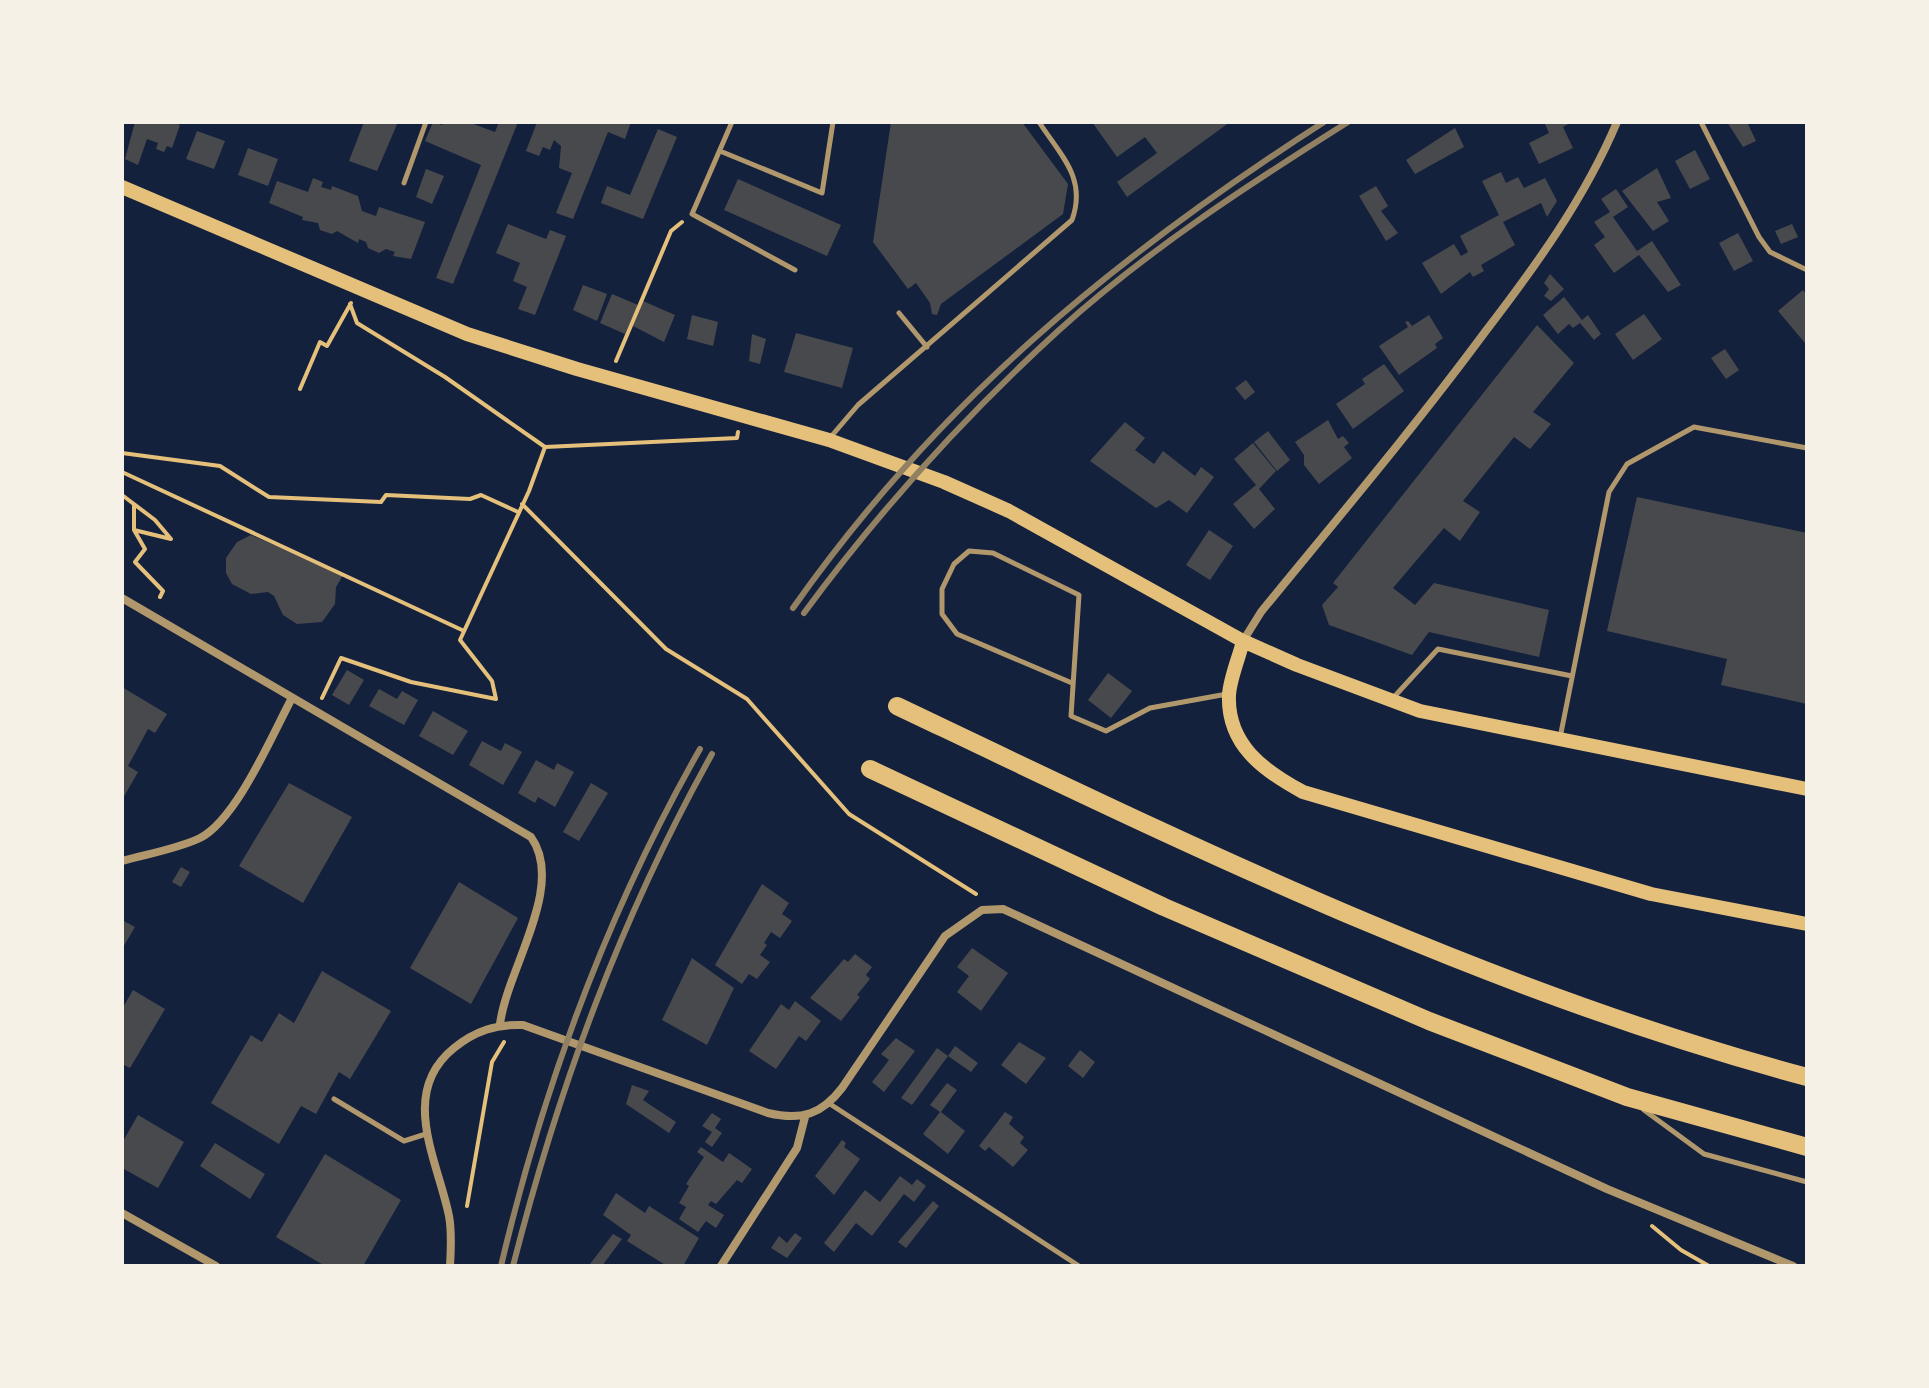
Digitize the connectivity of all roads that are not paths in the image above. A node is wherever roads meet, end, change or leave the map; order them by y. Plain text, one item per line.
1 (426, 122) edge
2 (732, 122) edge
3 (833, 122) edge
4 (1039, 122) edge
5 (1617, 122) edge
6 (1701, 122) edge
7 (720, 151) junction
8 (404, 183) dead end
9 (122, 187) edge
10 (795, 270) dead end
11 (1807, 270) edge
12 (899, 313) dead end
13 (927, 347) junction
14 (831, 441) junction
15 (1807, 448) edge
16 (122, 598) edge
17 (1243, 641) junction
18 (1572, 676) junction
19 (1072, 683) junction
20 (1229, 694) junction
21 (292, 698) junction
22 (1391, 700) junction
23 (897, 706) dead end
24 (1560, 740) junction
25 (870, 769) dead end
26 (1807, 789) edge
27 (122, 861) edge
28 (1807, 924) edge
29 (500, 1024) junction
30 (1807, 1077) edge
31 (1627, 1097) junction
32 (334, 1099) dead end
33 (830, 1104) junction
34 (805, 1117) junction
35 (426, 1134) junction
36 (1807, 1147) edge
37 (1807, 1182) edge
38 (122, 1213) edge
39 (216, 1266) edge
40 (450, 1266) edge
41 (721, 1266) edge
42 (1079, 1266) edge
43 (1793, 1266) edge

1 - 8 lane
2 - 7 lane
3 - 7 lane
4 - 13 lane
5 - 17 street
6 - 11 lane
7 - 10 lane
9 - 14 main road
12 - 13 lane
13 - 14 lane
14 - 17 main road
15 - 18 lane
16 - 21 street
17 - 20 main road
17 - 22 main road
18 - 22 lane
18 - 24 lane
19 - 19 lane
19 - 20 lane
20 - 28 main road
21 - 27 street
21 - 29 street
22 - 24 main road
23 - 30 highway
24 - 26 main road
25 - 31 highway
29 - 34 street
29 - 35 street
31 - 36 highway
31 - 37 lane
32 - 35 lane
33 - 34 street
33 - 42 lane
33 - 43 street
34 - 41 street
35 - 40 street
38 - 39 street

